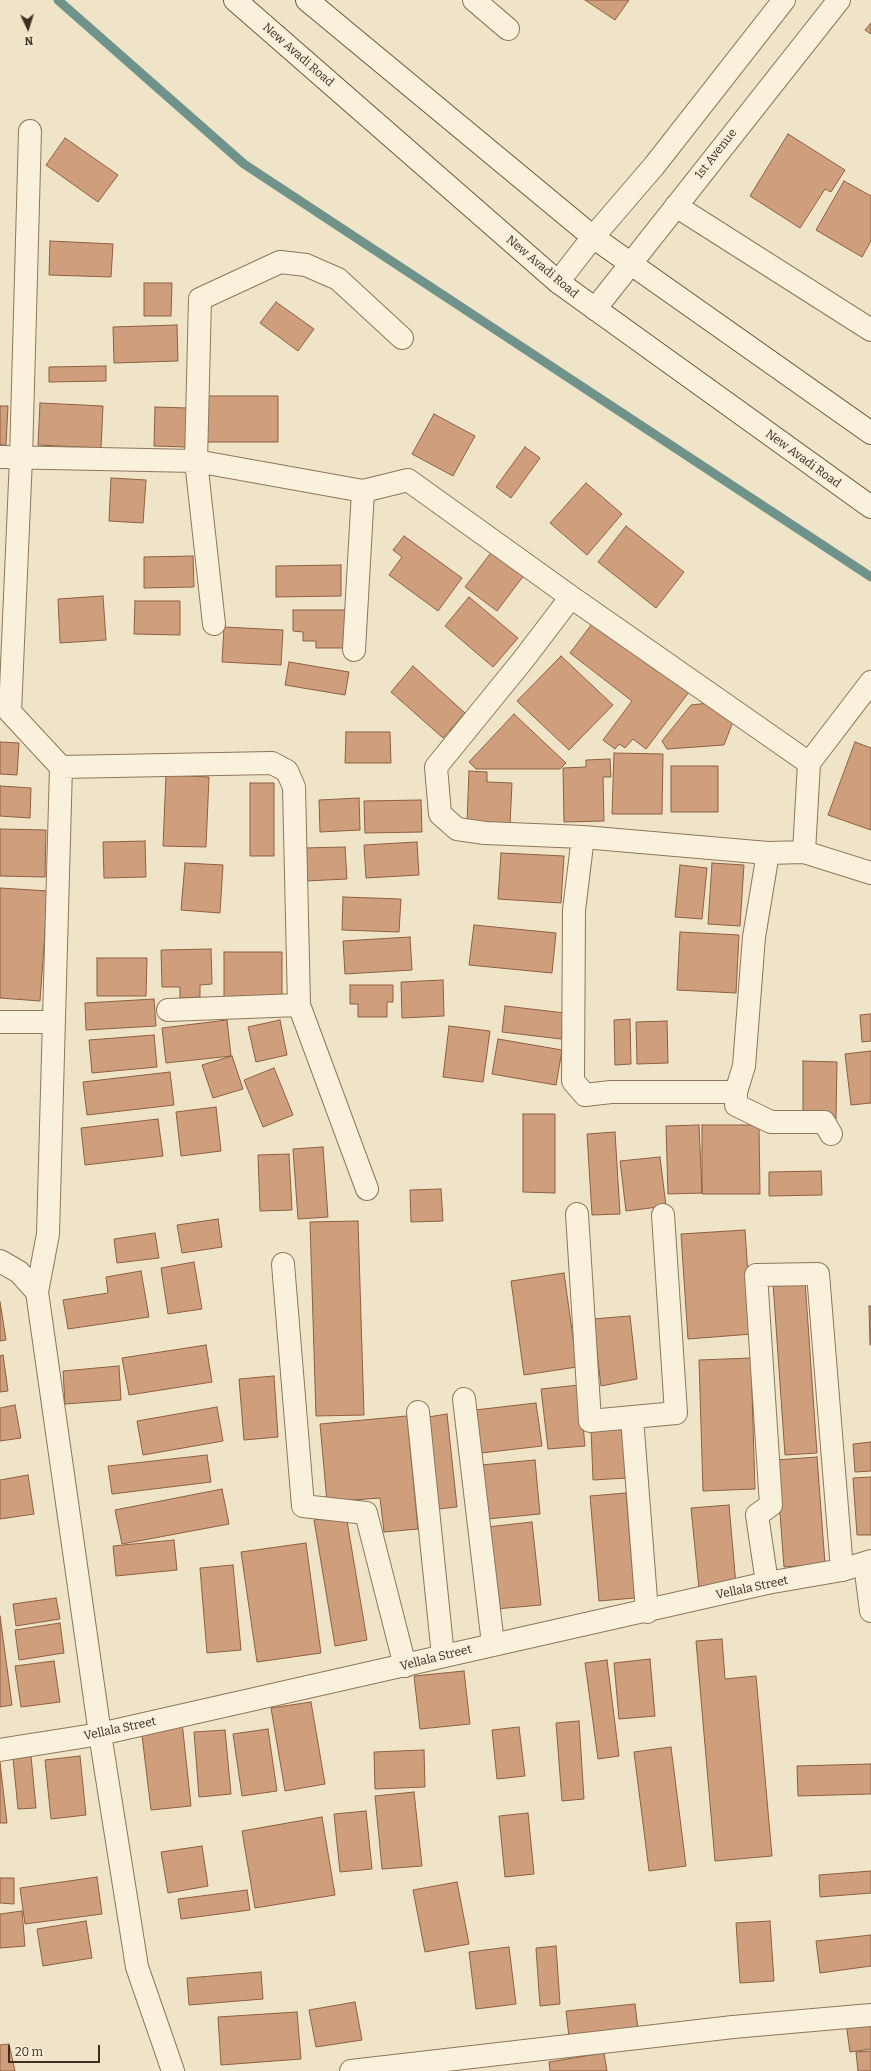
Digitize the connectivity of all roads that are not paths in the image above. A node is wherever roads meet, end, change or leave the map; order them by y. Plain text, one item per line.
1 (235, 0) edge
2 (307, 0) edge
3 (474, 0) edge
4 (784, 0) edge
5 (839, 0) edge
6 (508, 29) dead end
7 (30, 131) dead end
8 (676, 206) junction
9 (593, 237) junction
10 (630, 263) junction
11 (558, 282) junction
12 (595, 309) junction
13 (871, 330) edge
14 (402, 338) dead end
15 (871, 433) edge
16 (0, 457) edge
17 (21, 458) junction
18 (196, 461) junction
19 (363, 492) junction
20 (871, 507) edge
21 (571, 597) junction
22 (214, 624) dead end
23 (354, 650) dead end
24 (871, 682) edge
25 (809, 762) junction
26 (61, 767) junction
27 (583, 837) junction
28 (804, 852) junction
29 (768, 853) junction
30 (871, 873) edge
31 (299, 1005) junction
32 (168, 1010) dead end
33 (0, 1022) edge
34 (53, 1022) junction
35 (736, 1092) junction
36 (831, 1134) dead end
37 (367, 1189) dead end
38 (577, 1214) dead end
39 (663, 1215) dead end
40 (0, 1261) edge
41 (283, 1264) dead end
42 (37, 1292) junction
43 (464, 1399) dead end
44 (418, 1412) dead end
45 (632, 1418) junction
46 (868, 1562) edge
47 (842, 1570) junction
48 (767, 1583) junction
49 (871, 1611) edge
50 (647, 1612) junction
51 (493, 1644) junction
52 (443, 1656) junction
53 (405, 1666) junction
54 (100, 1734) junction
55 (0, 1750) edge
56 (871, 2015) edge
57 (173, 2071) edge
58 (351, 2071) edge

1 - 11 street, New Avadi Road
2 - 9 street
3 - 6 street
4 - 9 street
5 - 8 street, 1st Avenue
7 - 17 street
8 - 10 street, 1st Avenue
8 - 13 street
9 - 10 street
9 - 11 street
10 - 12 street, 1st Avenue
10 - 15 street
11 - 12 street, New Avadi Road
12 - 20 street, New Avadi Road
14 - 18 street
16 - 17 street
17 - 18 street
17 - 26 street
18 - 19 street
18 - 22 street
19 - 21 street
19 - 23 street
21 - 25 street
21 - 27 street
24 - 25 street
25 - 28 street
26 - 31 street
26 - 34 street
27 - 29 street
27 - 35 street
28 - 29 street
28 - 30 street
29 - 35 street
31 - 32 street
31 - 37 street
33 - 34 street
34 - 42 street
35 - 36 street
38 - 45 street
39 - 45 street
40 - 42 street
41 - 53 street
42 - 54 street
43 - 51 street
44 - 52 street
45 - 50 street
46 - 47 street, Vellala Street
46 - 49 street
47 - 48 street, Vellala Street
47 - 48 street
48 - 50 street, Vellala Street
50 - 51 street, Vellala Street
51 - 52 street, Vellala Street
52 - 53 street, Vellala Street
53 - 54 street, Vellala Street
54 - 55 street, Vellala Street
54 - 57 street
56 - 58 street

